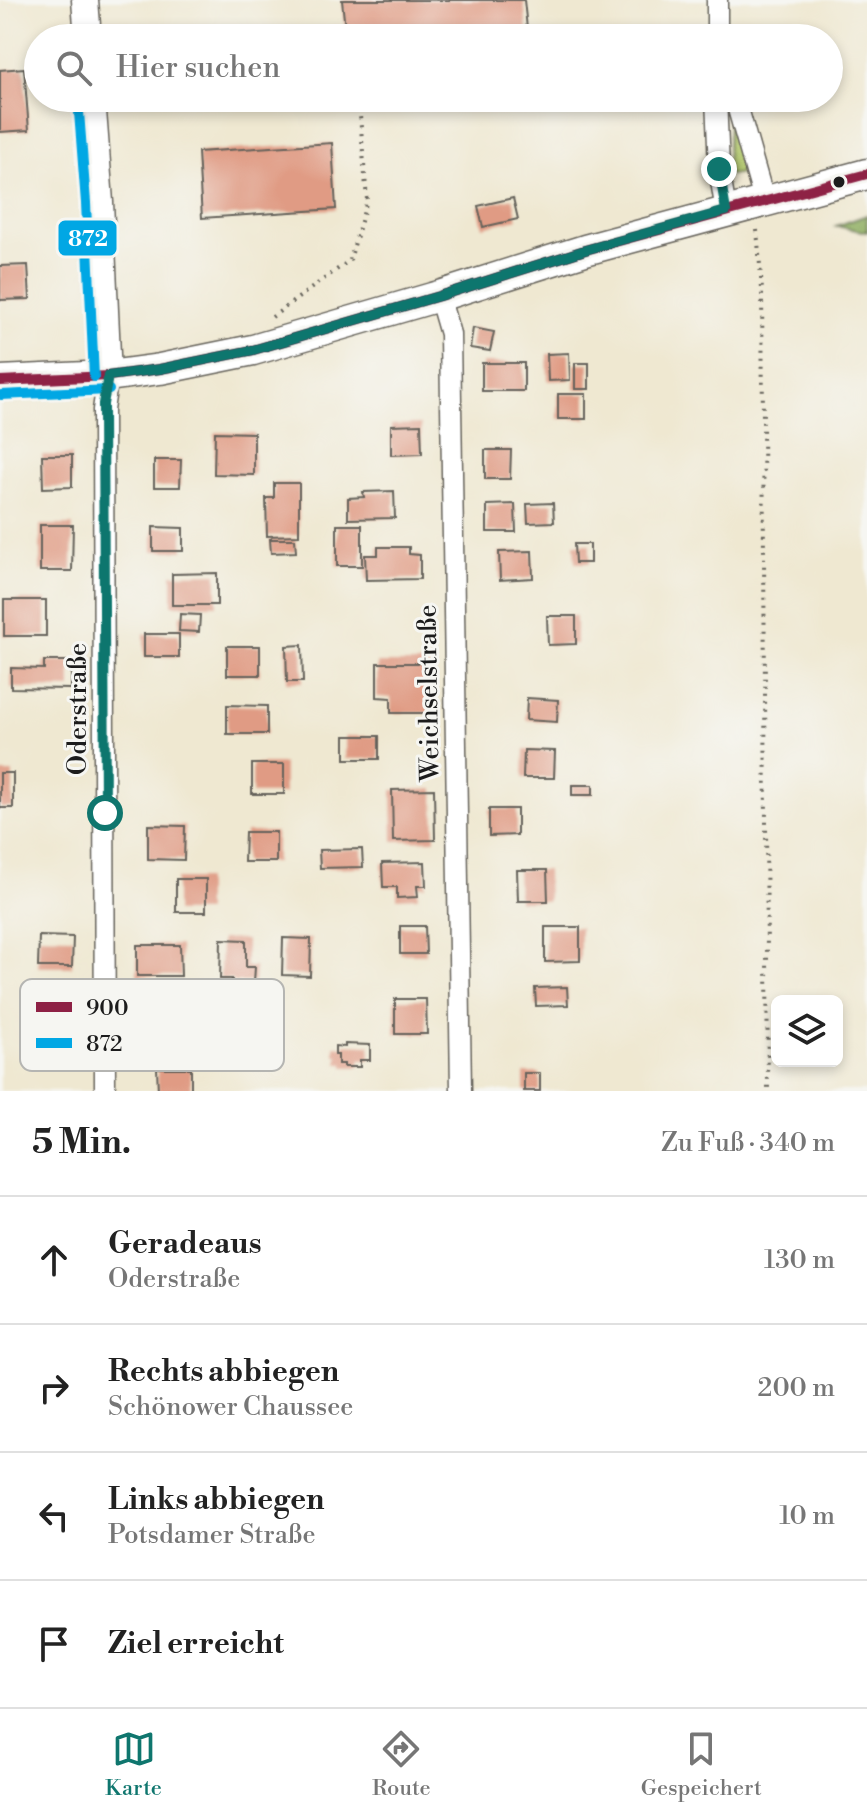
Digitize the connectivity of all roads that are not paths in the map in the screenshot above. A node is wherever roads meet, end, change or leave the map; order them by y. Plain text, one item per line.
1 (85, 0) edge
2 (717, 0) edge
3 (87, 24) edge
4 (717, 24) edge
5 (93, 112) edge
6 (717, 112) edge
7 (738, 112) edge
8 (867, 174) edge
9 (726, 211) junction
10 (761, 214) junction
11 (439, 296) junction
12 (108, 376) junction
13 (0, 381) edge
14 (105, 979) edge
15 (105, 1071) edge
16 (105, 1091) edge
17 (461, 1091) edge

1 - 3 street
2 - 4 street
5 - 12 street
6 - 9 street
7 - 10 street
8 - 10 main road
9 - 10 main road
9 - 11 main road
11 - 12 main road
11 - 17 street, Weichselstraße
12 - 13 main road
12 - 14 street, Oderstraße
15 - 16 street, Oderstraße

